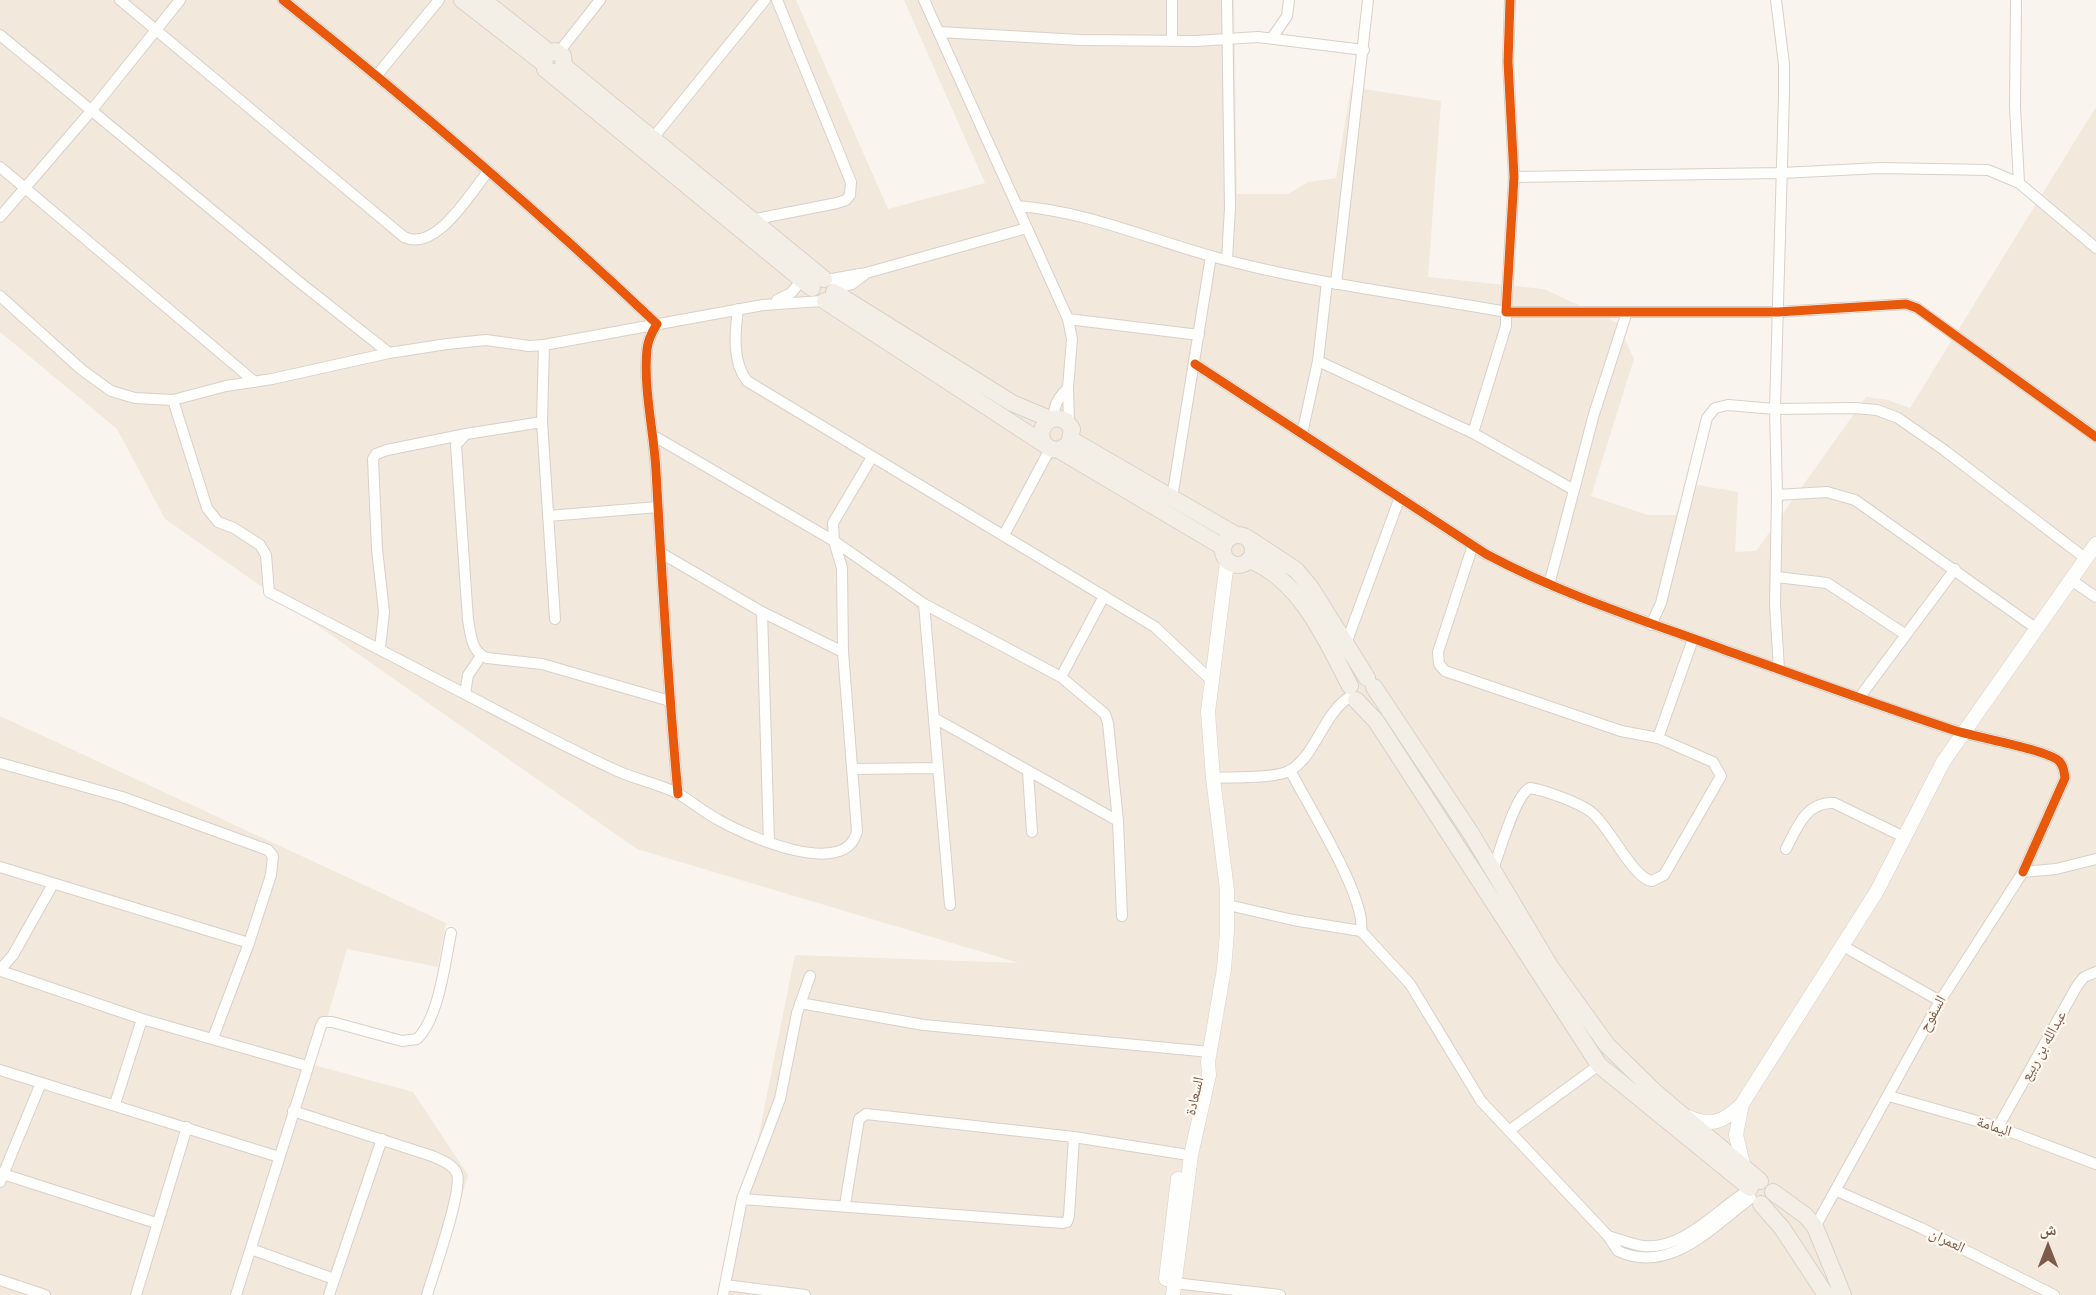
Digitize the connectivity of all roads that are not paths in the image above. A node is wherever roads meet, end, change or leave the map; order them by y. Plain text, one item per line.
1 (120, 0) edge
2 (180, 0) edge
3 (283, 0) edge
4 (439, 0) edge
5 (462, 0) edge
6 (483, 0) edge
7 (600, 0) edge
8 (765, 0) edge
9 (777, 0) edge
10 (924, 0) edge
11 (1172, 0) edge
12 (1227, 0) edge
13 (1289, 0) edge
14 (1368, 0) edge
15 (1510, 0) edge
16 (1776, 0) edge
17 (2016, 0) edge
18 (157, 30) junction
19 (939, 32) junction
20 (0, 35) edge
21 (1272, 38) junction
22 (1227, 39) junction
23 (1172, 41) junction
24 (1364, 50) junction
25 (553, 61) junction
26 (377, 75) junction
27 (90, 111) junction
28 (653, 138) junction
29 (0, 167) edge
30 (487, 173) junction
31 (1782, 173) junction
32 (1514, 177) junction
33 (2019, 183) junction
34 (27, 188) junction
35 (1017, 206) junction
36 (0, 217) edge
37 (751, 220) junction
38 (1027, 228) junction
39 (2096, 248) edge
40 (1210, 256) junction
41 (1227, 260) junction
42 (1332, 283) junction
43 (822, 289) junction
44 (0, 296) edge
45 (763, 305) junction
46 (738, 309) junction
47 (1506, 312) junction
48 (1627, 312) junction
49 (1778, 312) junction
50 (1068, 319) junction
51 (657, 324) junction
52 (1199, 334) junction
53 (544, 345) junction
54 (389, 353) junction
55 (1318, 361) junction
56 (1195, 364) junction
57 (255, 382) junction
58 (172, 400) junction
59 (1775, 409) junction
60 (1058, 420) junction
61 (542, 422) junction
62 (1473, 433) junction
63 (466, 434) junction
64 (1302, 434) junction
65 (654, 436) junction
66 (2096, 437) edge
67 (1056, 446) junction
68 (872, 457) junction
69 (1574, 490) junction
70 (1777, 495) junction
71 (1400, 497) junction
72 (1172, 498) junction
73 (658, 507) junction
74 (548, 516) junction
75 (1004, 535) junction
76 (1241, 536) junction
77 (834, 541) junction
78 (2096, 544) edge
79 (1473, 545) junction
80 (661, 553) junction
81 (1234, 558) junction
82 (2085, 558) junction
83 (1955, 569) junction
84 (1777, 577) junction
85 (2071, 580) junction
86 (1549, 585) junction
87 (1104, 597) junction
88 (2096, 597) edge
89 (924, 604) junction
90 (762, 612) junction
91 (555, 619) dead end
92 (1651, 625) junction
93 (2037, 629) junction
94 (1906, 635) junction
95 (1693, 639) junction
96 (1347, 641) junction
97 (380, 648) junction
98 (843, 652) junction
99 (481, 656) junction
100 (1779, 669) junction
101 (1061, 677) junction
102 (1212, 681) junction
103 (1370, 682) junction
104 (465, 694) junction
105 (1352, 694) junction
106 (1859, 698) junction
107 (670, 701) junction
108 (936, 719) junction
109 (1962, 733) junction
110 (1658, 738) junction
111 (0, 763) edge
112 (854, 768) junction
113 (938, 768) junction
114 (1290, 770) junction
115 (1028, 772) junction
116 (1213, 778) junction
117 (678, 794) junction
118 (1118, 821) junction
119 (1032, 832) dead end
120 (1904, 837) junction
121 (769, 842) junction
122 (1786, 849) dead end
123 (2096, 859) edge
124 (0, 867) edge
125 (1493, 869) junction
126 (2023, 872) junction
127 (53, 884) junction
128 (950, 905) dead end
129 (1228, 905) junction
130 (1122, 916) dead end
131 (1361, 931) junction
132 (451, 933) dead end
133 (249, 943) junction
134 (1843, 946) junction
135 (1, 971) edge
136 (2096, 972) edge
137 (810, 976) dead end
138 (1940, 1001) junction
139 (800, 1003) junction
140 (142, 1018) junction
141 (213, 1038) junction
142 (1209, 1057) junction
143 (1599, 1065) junction
144 (307, 1066) junction
145 (0, 1070) edge
146 (41, 1083) junction
147 (1889, 1096) junction
148 (115, 1104) junction
149 (1742, 1104) junction
150 (293, 1111) junction
151 (1682, 1114) junction
152 (187, 1127) junction
153 (1998, 1127) junction
154 (1510, 1130) junction
155 (1074, 1137) junction
156 (382, 1139) junction
157 (1182, 1154) junction
158 (279, 1157) junction
159 (1743, 1164) junction
160 (2096, 1164) edge
161 (2, 1178) edge
162 (1837, 1191) junction
163 (1757, 1192) junction
164 (742, 1199) junction
165 (845, 1205) junction
166 (1811, 1221) junction
167 (156, 1223) junction
168 (1786, 1234) junction
169 (252, 1249) junction
170 (334, 1279) junction
171 (0, 1280) edge
172 (1174, 1289) edge
173 (724, 1290) edge
174 (45, 1295) edge
175 (136, 1295) edge
176 (236, 1295) edge
177 (329, 1295) edge
178 (427, 1295) edge
179 (805, 1295) edge
180 (1164, 1295) edge
181 (1280, 1295) edge
182 (1826, 1295) edge
183 (1843, 1295) edge
184 (2054, 1295) edge

1 - 18 street
2 - 18 street
3 - 26 street
4 - 26 street
5 - 25 main road
6 - 25 main road
7 - 25 street
8 - 28 street
9 - 37 street
10 - 19 street
11 - 23 street
12 - 22 street
13 - 21 street
14 - 24 street
15 - 32 street
16 - 31 street
17 - 33 street
18 - 27 street
18 - 30 street
19 - 23 street
19 - 35 street
20 - 27 street
21 - 22 street
21 - 24 street
22 - 23 street
22 - 41 street
24 - 42 street
25 - 28 main road
25 - 43 main road
26 - 30 street
27 - 34 street
27 - 54 street
28 - 37 main road
29 - 34 street
30 - 51 street
31 - 32 street
31 - 33 street
31 - 49 street
32 - 47 street
33 - 39 street
34 - 36 street
34 - 57 street
35 - 38 street
35 - 40 street
37 - 43 main road
38 - 43 street
38 - 50 street
40 - 41 street
40 - 52 street
41 - 42 street
42 - 47 street
42 - 55 street
43 - 45 street
43 - 45 street
43 - 60 main road
43 - 67 main road
44 - 58 street
45 - 46 street
46 - 51 street
46 - 68 street
47 - 48 street
47 - 62 street
48 - 49 street
48 - 69 street
49 - 59 street
49 - 66 street
50 - 52 street
50 - 60 street
51 - 53 street
51 - 65 street
52 - 56 street
53 - 54 street
53 - 61 street
54 - 57 street
55 - 62 street
55 - 64 street
56 - 64 street, السفوح
56 - 72 street
57 - 58 street
58 - 97 street
59 - 70 street
59 - 82 street
59 - 92 street
60 - 67 main road
60 - 67 main road
61 - 63 street
61 - 74 street
62 - 69 street
63 - 97 street
63 - 99 street
64 - 71 street, السفوح
65 - 73 street
65 - 77 street
67 - 72 main road
67 - 75 street
67 - 81 main road
68 - 75 street
68 - 77 street
69 - 86 street
70 - 83 street
70 - 84 street
71 - 79 street, السفوح
71 - 96 street
72 - 76 main road
73 - 74 street
73 - 80 street
74 - 91 street
75 - 87 street
76 - 81 main road
76 - 81 main road
76 - 96 main road
77 - 89 street
77 - 98 street
78 - 82 street
79 - 86 street, السفوح
79 - 110 street
80 - 90 street
80 - 107 street
81 - 102 street
81 - 105 main road
82 - 85 street
83 - 93 street
83 - 94 street
84 - 94 street
84 - 100 street
85 - 88 street
85 - 93 street
86 - 92 street, السفوح
87 - 101 street
87 - 102 street
89 - 101 street
89 - 108 street
90 - 98 street
90 - 121 street
92 - 95 street, السفوح
93 - 109 street
94 - 106 street
95 - 100 street, السفوح
95 - 110 street
96 - 103 main road
97 - 104 street
98 - 112 street
99 - 104 street
99 - 107 street
100 - 106 street, السفوح
101 - 118 street
102 - 116 street
103 - 105 main road
103 - 125 main road
104 - 117 street
105 - 114 street
105 - 143 main road
106 - 109 street, السفوح
107 - 117 street
108 - 113 street
108 - 115 street
109 - 120 street
109 - 126 street, السفوح
110 - 125 street
111 - 133 street
112 - 113 street
112 - 121 street
113 - 128 street
114 - 116 street
114 - 131 street
115 - 118 street
115 - 119 street
116 - 129 street
117 - 121 street
118 - 130 street
120 - 122 street
120 - 134 street
123 - 126 street
124 - 127 street
125 - 151 main road
126 - 138 street, السفوح
127 - 133 street
127 - 135 street
129 - 131 street
129 - 142 street
131 - 154 street
132 - 144 street
133 - 141 street
134 - 138 street
134 - 149 street
135 - 140 street
136 - 153 street, عبدالله بن ربيع
137 - 139 street
138 - 147 street, السفوح
139 - 142 street
139 - 164 street
140 - 141 street
140 - 148 street
141 - 144 street
142 - 157 street, السعادة
142 - 172 street, السعادة
143 - 154 street
143 - 163 main road
144 - 150 street
145 - 146 street
146 - 148 street
146 - 161 street
147 - 153 street, اليمامة
147 - 162 street, السفوح
148 - 152 street
149 - 151 street
149 - 159 street
150 - 156 street
150 - 158 street
151 - 159 main road
152 - 158 street
152 - 167 street
153 - 160 street, اليمامة
154 - 163 street
155 - 157 street
155 - 165 street
155 - 165 street
156 - 170 street
156 - 178 street
157 - 180 street, السعادة
158 - 169 street
159 - 163 main road
161 - 167 street
162 - 166 street, السفوح
162 - 184 street, العمران
163 - 166 main road
163 - 168 main road
164 - 165 street
164 - 173 street
166 - 168 main road
166 - 168 main road
166 - 183 main road
167 - 175 street
168 - 182 main road
169 - 170 street
169 - 176 street
170 - 177 street
171 - 174 street
172 - 181 street
173 - 179 street

